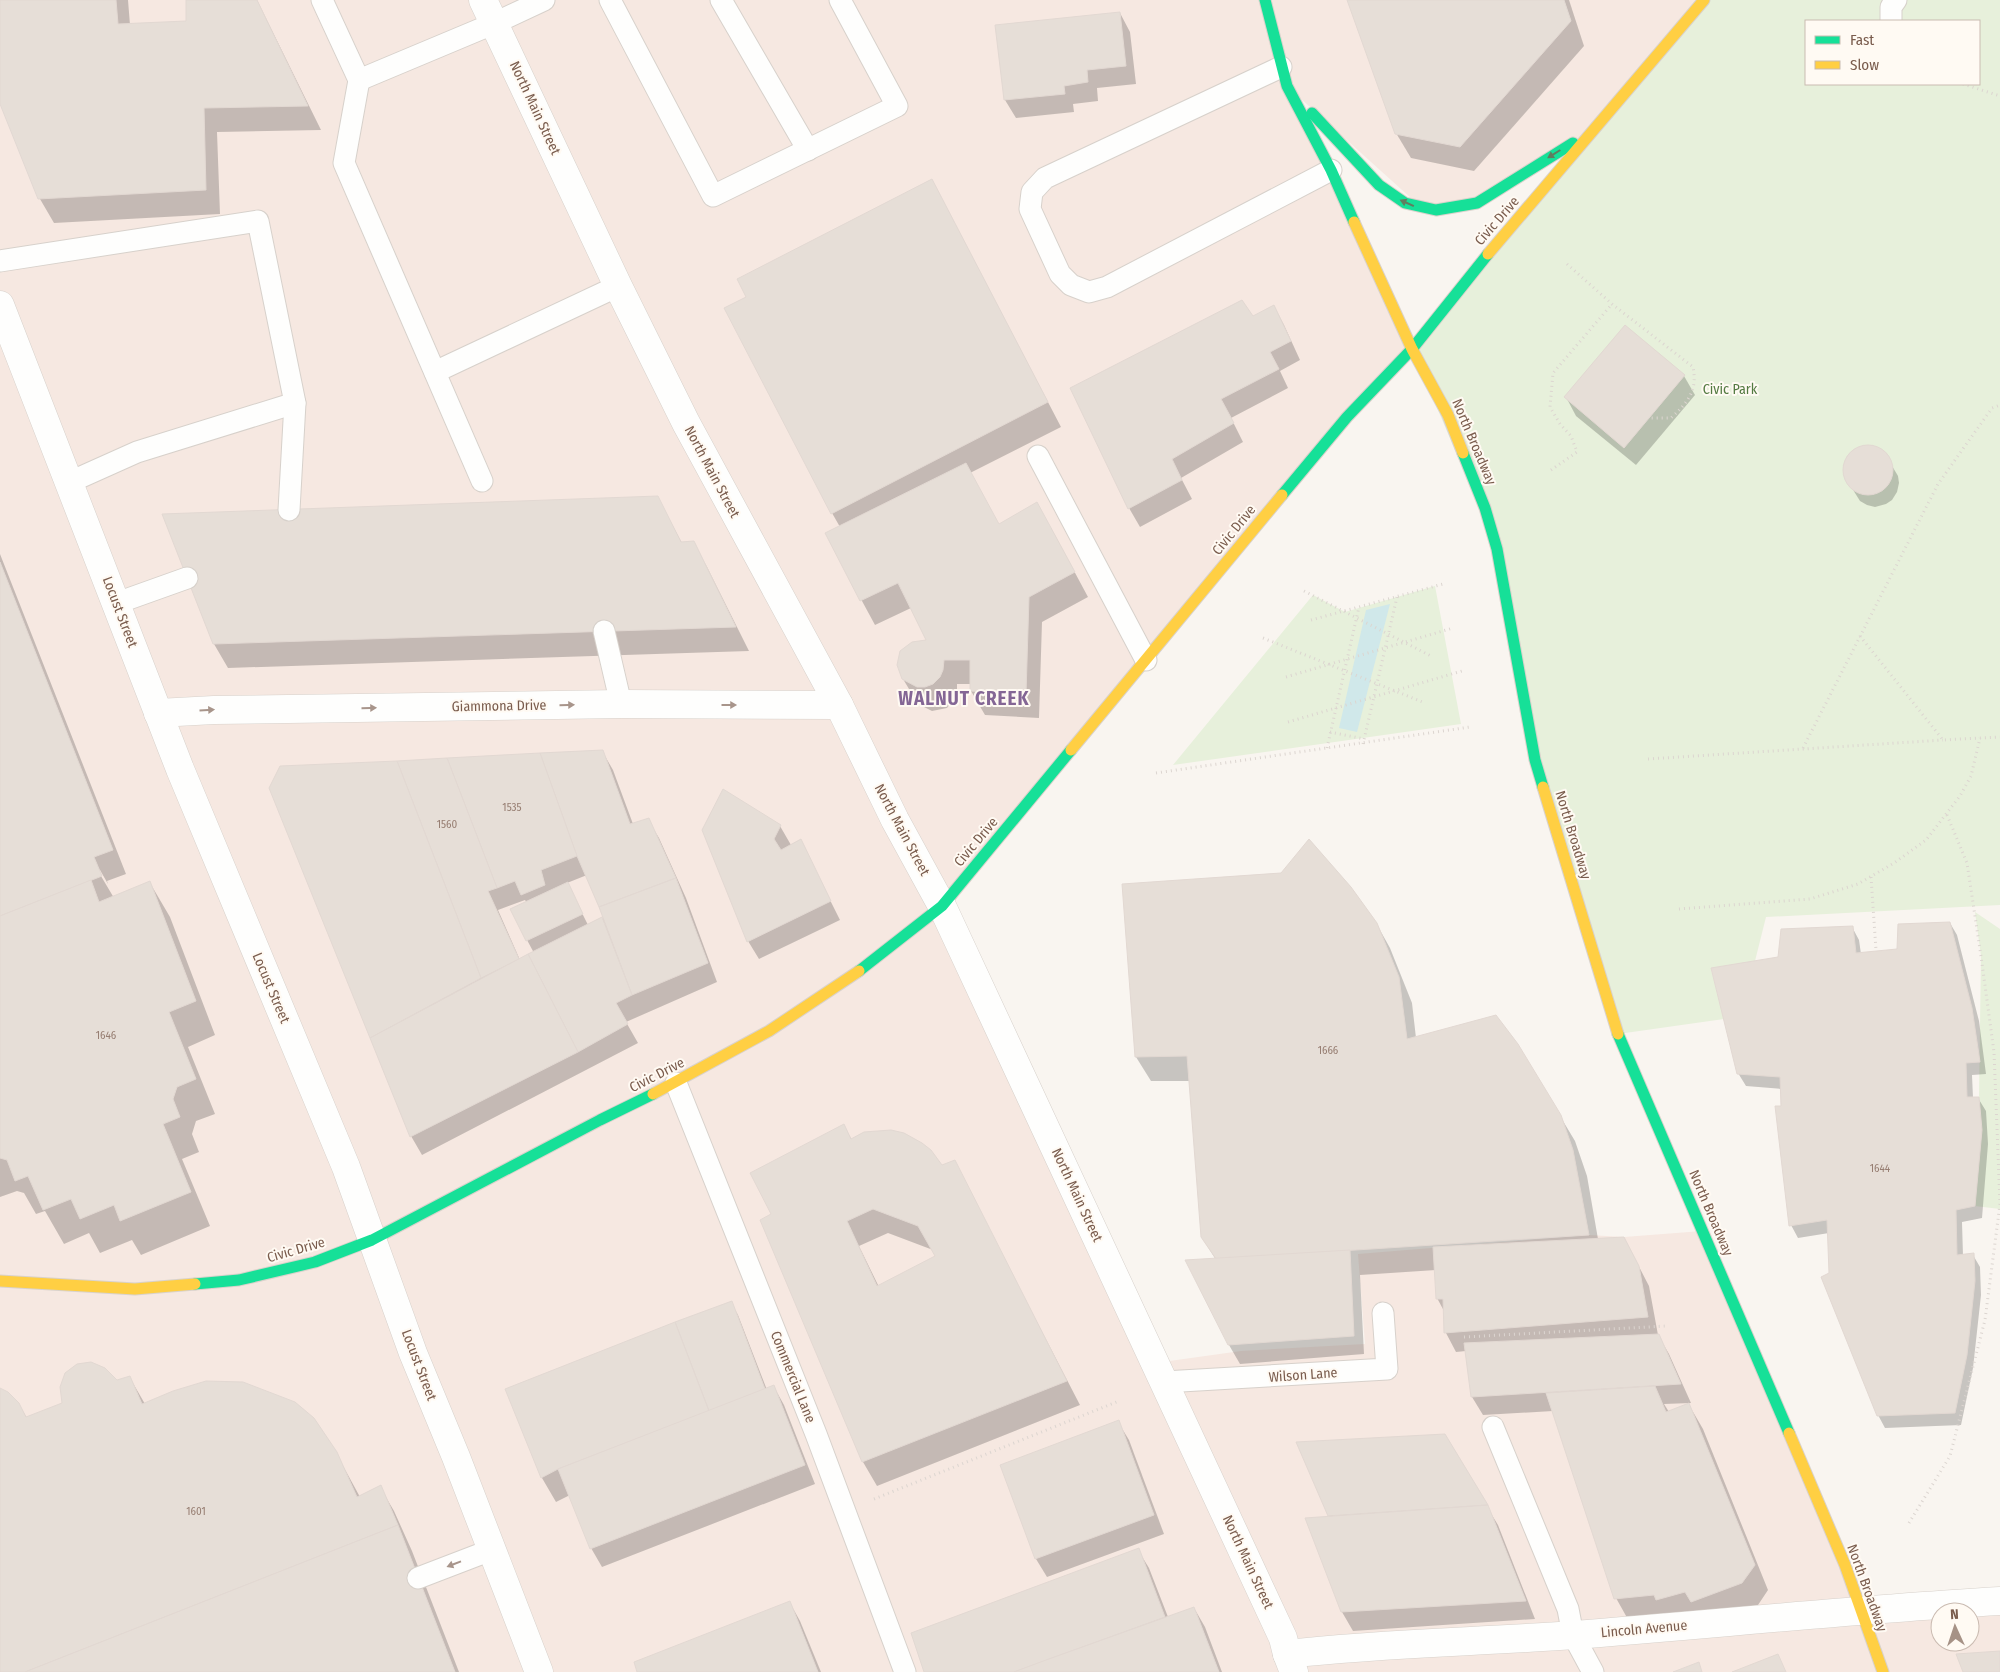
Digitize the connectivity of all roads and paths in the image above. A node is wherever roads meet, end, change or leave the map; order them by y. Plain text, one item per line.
1 (322, 0) edge
2 (544, 0) edge
3 (610, 0) edge
4 (721, 0) edge
5 (840, 0) edge
6 (1265, 0) edge
7 (1704, 0) edge
8 (1896, 0) edge
9 (489, 12) edge
10 (1891, 20) edge
11 (1284, 77) junction
12 (359, 80) junction
13 (1966, 85) edge
14 (2000, 96) edge
15 (1596, 128) junction
16 (808, 150) junction
17 (1331, 170) junction
18 (0, 261) edge
19 (1567, 264) dead end
20 (618, 286) junction
21 (1612, 304) junction
22 (0, 306) edge
23 (1412, 349) junction
24 (11, 366) edge
25 (435, 372) junction
26 (295, 403) junction
27 (2000, 405) edge
28 (1649, 418) dead end
29 (1038, 456) dead end
30 (1551, 470) dead end
31 (482, 481) dead end
32 (70, 482) junction
33 (289, 510) dead end
34 (187, 578) dead end
35 (1443, 584) dead end
36 (1304, 591) dead end
37 (1397, 597) junction
38 (117, 603) junction
39 (1359, 607) junction
40 (1345, 612) junction
41 (1358, 618) junction
42 (1311, 620) dead end
43 (1453, 628) dead end
44 (604, 631) dead end
45 (1387, 633) junction
46 (1860, 636) junction
47 (1263, 638) dead end
48 (1404, 642) junction
49 (1383, 648) junction
50 (1431, 656) dead end
51 (1350, 658) junction
52 (1146, 660) junction
53 (1328, 664) junction
54 (1346, 671) junction
55 (1462, 671) dead end
56 (1286, 677) dead end
57 (1375, 683) junction
58 (1394, 690) junction
59 (1374, 696) junction
60 (1425, 703) dead end
61 (621, 704) junction
62 (839, 705) junction
63 (1338, 706) junction
64 (158, 713) junction
65 (1288, 722) dead end
66 (1470, 727) dead end
67 (1330, 732) junction
68 (2000, 737) edge
69 (1980, 738) junction
70 (1364, 739) junction
71 (1943, 740) junction
72 (1363, 744) junction
73 (1327, 748) junction
74 (1803, 748) junction
75 (1648, 758) dead end
76 (1156, 773) dead end
77 (1947, 815) junction
78 (1871, 877) junction
79 (942, 906) junction
80 (1680, 909) dead end
81 (1876, 950) dead end
82 (676, 1083) junction
83 (372, 1240) junction
84 (0, 1281) edge
85 (1383, 1313) dead end
86 (1666, 1326) dead end
87 (1464, 1337) dead end
88 (1164, 1382) junction
89 (1119, 1401) dead end
90 (1493, 1427) dead end
91 (844, 1512) junction
92 (1909, 1523) dead end
93 (491, 1550) junction
94 (418, 1578) dead end
95 (2000, 1602) edge
96 (1860, 1611) junction
97 (1573, 1635) junction
98 (1291, 1663) edge
99 (539, 1672) edge
100 (905, 1672) edge
101 (1593, 1672) edge
102 (1884, 1672) edge

1 - 12 lane
2 - 9 lane
3 - 16 lane
4 - 16 lane
5 - 16 lane
6 - 11 street, North Broadway
7 - 15 street, Civic Drive
8 - 10 lane
9 - 12 lane
9 - 20 street, North Main Street
15 -> 11 street
11 - 17 street, North Broadway
11 - 17 lane
12 - 25 lane
13 - 14 path
15 - 23 street, Civic Drive
17 - 23 street, North Broadway
18 - 26 lane
19 - 21 path
20 - 25 lane
20 - 62 street, North Main Street
21 - 28 path
21 - 30 path
22 - 24 street, Locust Street
23 - 52 street, Civic Drive
23 - 96 street, North Broadway
24 - 32 street, Locust Street
25 - 31 lane
26 - 32 lane
26 - 33 lane
27 - 46 path
29 - 52 lane
32 - 38 street, Locust Street
34 - 38 lane
35 - 37 path
36 - 40 path
37 - 39 path
37 - 45 path
38 - 64 street, Locust Street
39 - 40 path
39 - 41 path
40 - 41 path
40 - 42 path
41 - 45 path
41 - 51 path
43 - 48 path
44 - 61 lane
45 - 48 path
45 - 49 path
46 - 71 path
46 - 74 path
47 - 53 path
48 - 49 path
48 - 50 path
49 - 51 path
49 - 57 path
51 - 53 path
51 - 54 path
52 - 79 street, Civic Drive
53 - 54 path
53 - 56 path
54 - 57 path
54 - 63 path
55 - 58 path
57 - 58 path
57 - 59 path
58 - 59 path
58 - 60 path
59 - 63 path
59 - 70 path
61 -> 62 street, Giammona Drive
64 -> 61 street, Giammona Drive
62 - 79 street, North Main Street
63 - 65 path
63 - 67 path
64 - 83 street, Locust Street
66 - 72 path
67 - 70 path
67 - 73 path
68 - 69 path
69 - 71 path
69 - 77 path
70 - 72 path
71 - 74 path
72 - 73 path
73 - 76 path
74 - 75 path
77 - 78 path
77 - 92 path
78 - 80 path
78 - 81 path
79 - 82 street, Civic Drive
79 - 88 street, North Main Street
82 - 83 street, Civic Drive
82 - 91 lane, Commercial Lane
83 - 84 street, Civic Drive
83 - 93 street, Locust Street
85 - 88 lane, Wilson Lane
86 - 87 path
88 - 98 street, North Main Street
89 - 91 path
90 - 97 lane
91 - 100 lane, Commercial Lane
93 -> 94 lane
93 - 99 street, Locust Street
95 - 96 street, Lincoln Avenue
96 - 97 street, Lincoln Avenue
96 - 102 street, North Broadway
97 - 98 street, Lincoln Avenue
97 - 101 lane

